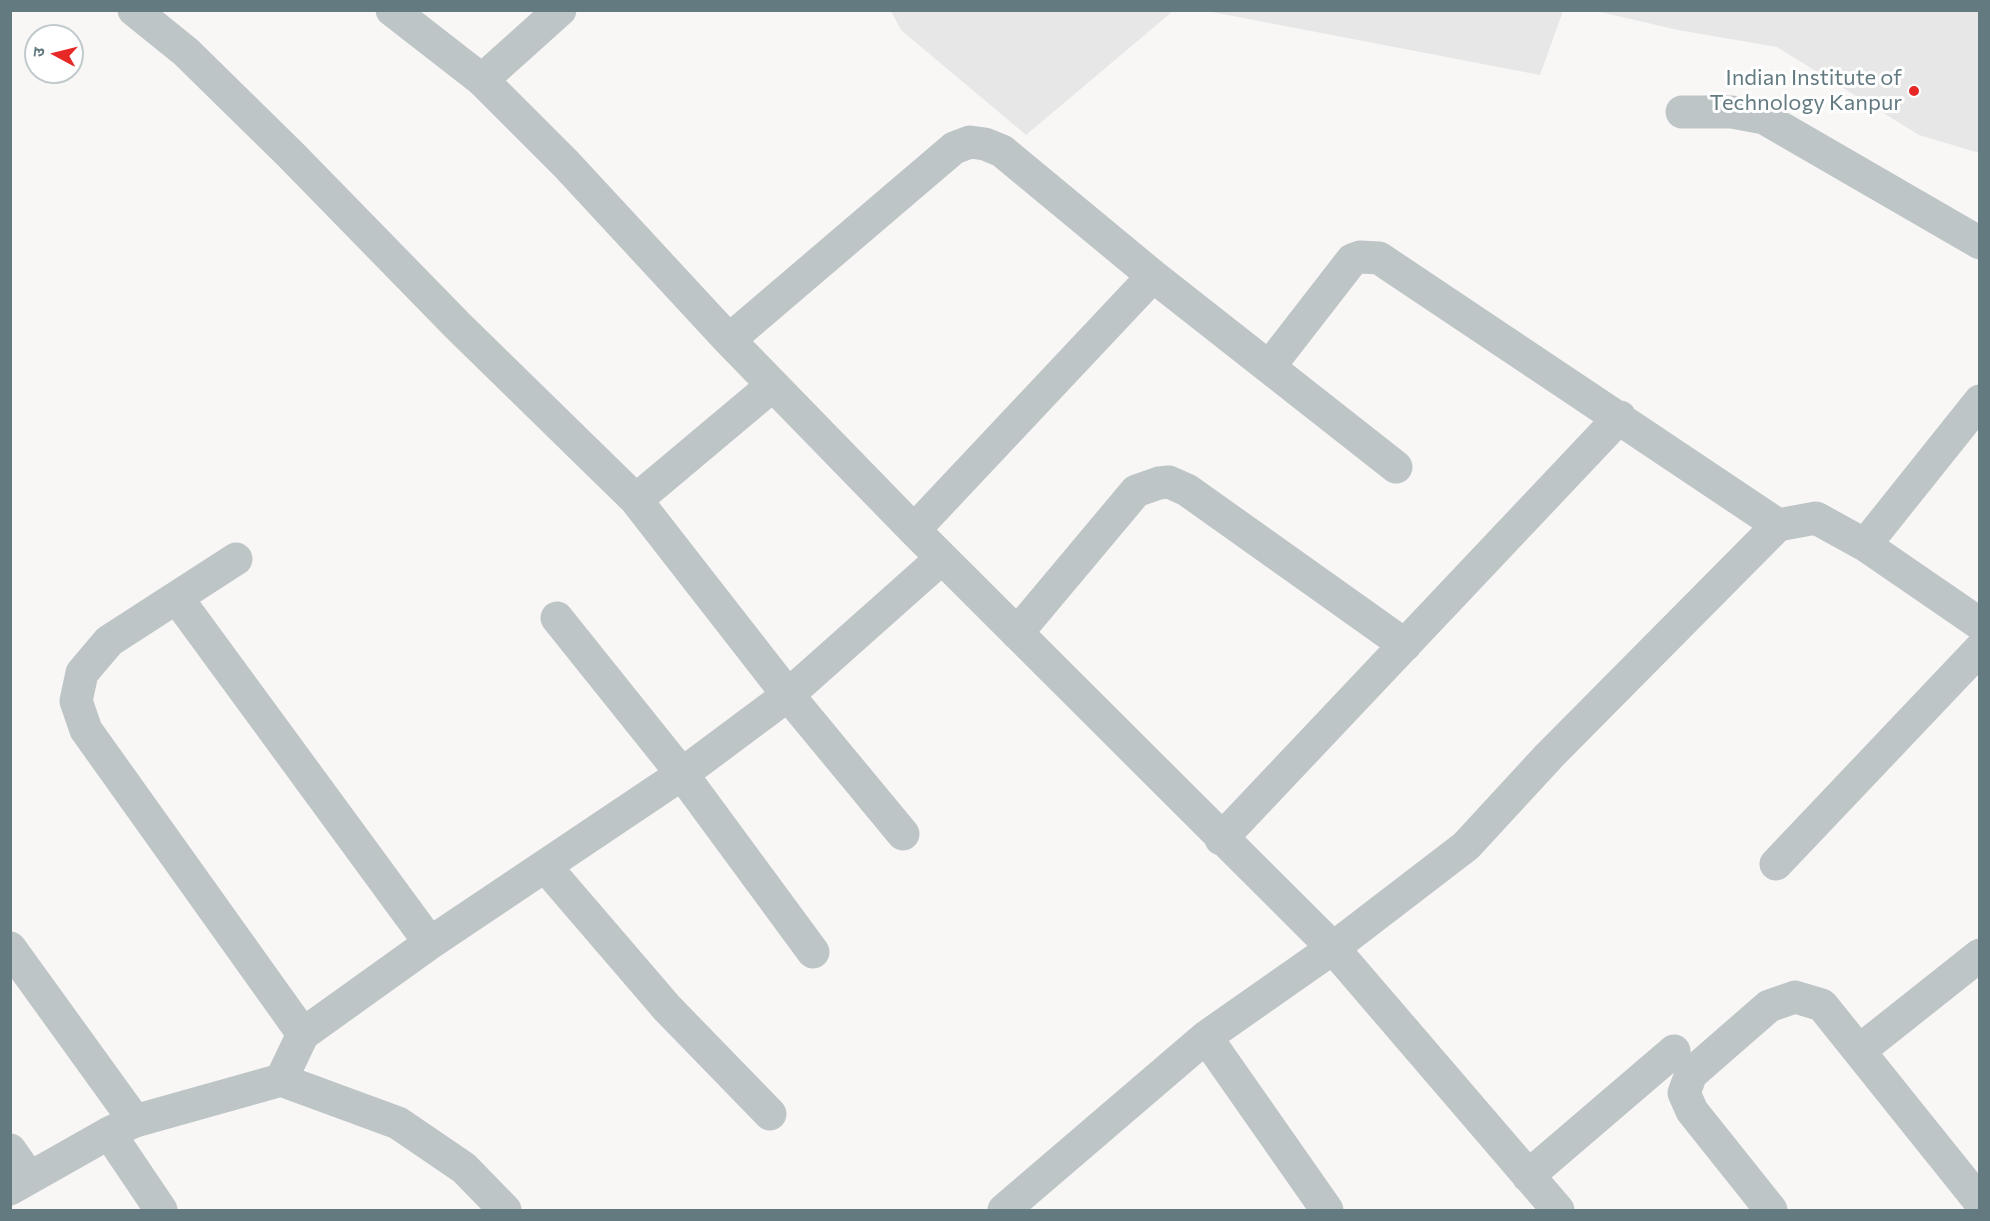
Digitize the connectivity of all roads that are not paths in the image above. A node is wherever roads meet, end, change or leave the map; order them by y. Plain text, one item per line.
1 (134, 10) edge
2 (392, 10) edge
3 (560, 10) edge
4 (482, 80) junction
5 (1682, 112) dead end
6 (1980, 243) edge
7 (1153, 276) junction
8 (729, 340) junction
9 (1269, 367) junction
10 (773, 385) junction
11 (1980, 401) edge
12 (1620, 417) junction
13 (1396, 467) dead end
14 (636, 500) junction
15 (1778, 525) junction
16 (914, 530) junction
17 (1865, 544) junction
18 (942, 558) junction
19 (236, 559) dead end
20 (177, 598) junction
21 (557, 618) dead end
22 (1980, 624) edge
23 (1017, 633) junction
24 (1405, 645) junction
25 (1980, 649) edge
26 (788, 695) junction
27 (682, 774) junction
28 (903, 834) dead end
29 (1221, 839) junction
30 (1776, 864) dead end
31 (545, 866) junction
32 (430, 943) junction
33 (10, 948) edge
34 (1333, 948) junction
35 (813, 952) dead end
36 (1980, 955) edge
37 (303, 1034) junction
38 (1206, 1037) junction
39 (1674, 1051) dead end
40 (1859, 1051) junction
41 (281, 1080) junction
42 (770, 1114) dead end
43 (122, 1127) junction
44 (10, 1150) edge
45 (1528, 1176) junction
46 (20, 1183) edge
47 (1980, 1202) edge
48 (161, 1210) edge
49 (505, 1210) edge
50 (1004, 1210) edge
51 (1327, 1210) edge
52 (1558, 1210) edge
53 (1771, 1210) edge

1 - 14 street
2 - 4 street
3 - 4 street
4 - 8 street
5 - 6 street
7 - 8 street
7 - 9 street
7 - 16 street
8 - 10 street
9 - 12 street
9 - 13 street
10 - 14 street
10 - 16 street
11 - 17 street
12 - 15 street
12 - 24 street
14 - 26 street
15 - 17 street
15 - 34 street
16 - 18 street
17 - 22 street
18 - 23 street
18 - 26 street
19 - 20 street
20 - 32 street
20 - 37 street
21 - 27 street
23 - 24 street
23 - 29 street
24 - 29 street
25 - 30 street
26 - 27 street
26 - 28 street
27 - 31 street
27 - 35 street
29 - 34 street
31 - 32 street
31 - 42 street
32 - 37 street
33 - 43 street
34 - 38 street
34 - 45 street
36 - 40 street
37 - 41 street
38 - 50 street
38 - 51 street
39 - 45 street
40 - 47 street
40 - 53 street
41 - 43 street
41 - 49 street
43 - 46 street
43 - 48 street
44 - 46 street
45 - 52 street

